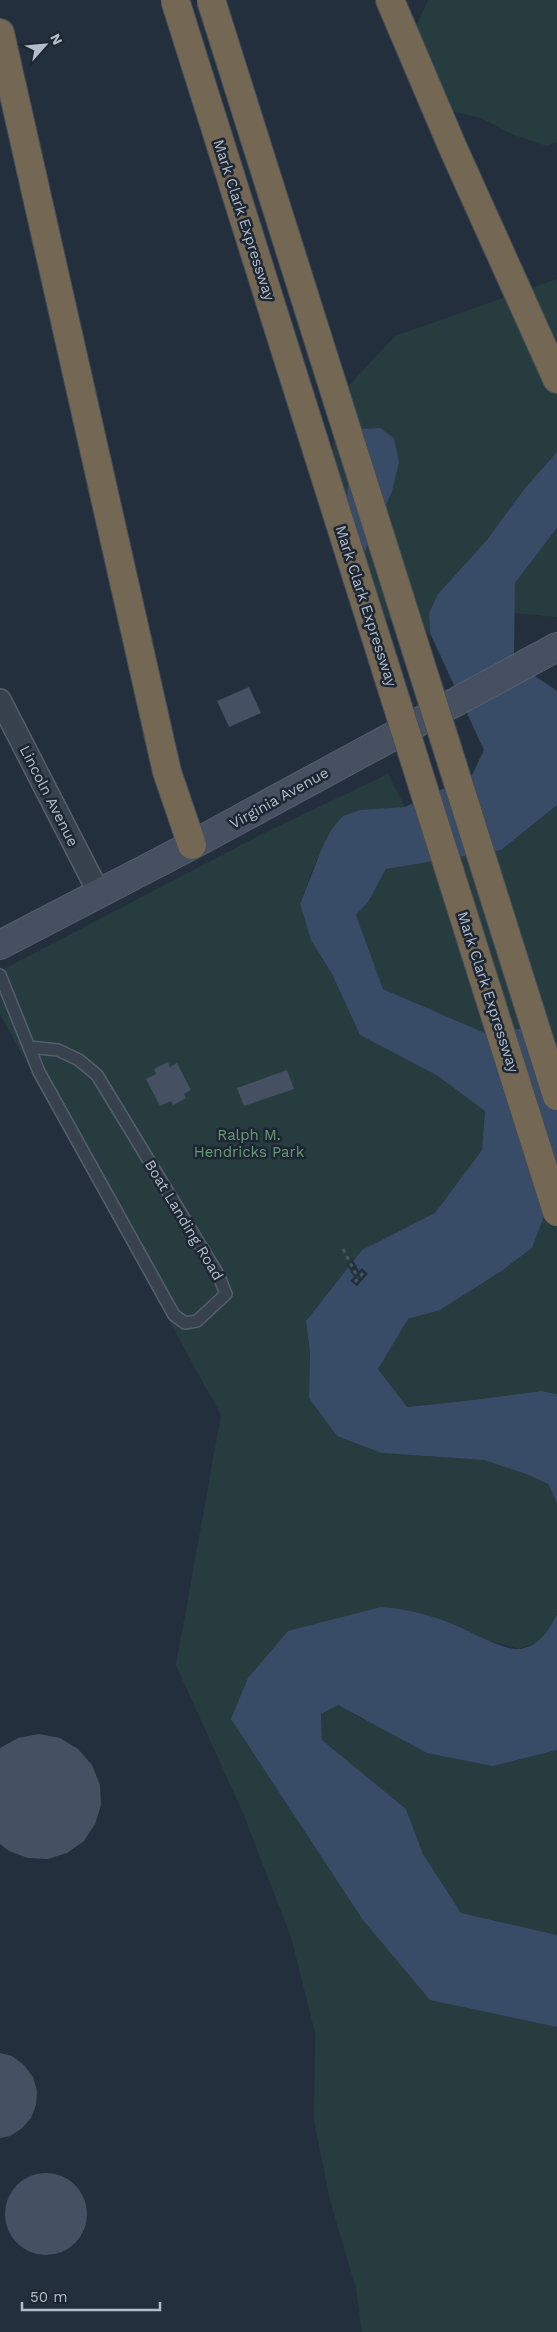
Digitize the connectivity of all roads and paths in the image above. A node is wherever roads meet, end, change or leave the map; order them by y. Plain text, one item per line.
1 (175, 0) edge
2 (211, 0) edge
3 (390, 0) edge
4 (0, 34) edge
5 (557, 379) edge
6 (557, 647) edge
7 (0, 700) edge
8 (192, 845) junction
9 (98, 893) junction
10 (0, 945) edge
11 (0, 975) edge
12 (29, 1047) junction
13 (557, 1096) edge
14 (557, 1212) edge
15 (343, 1249) dead end
16 (363, 1273) dead end
17 (358, 1278) junction
18 (355, 1282) dead end

1 - 14 highway, Mark Clark Expressway, bridge
2 - 13 highway, bridge
3 - 5 highway
4 - 8 highway
6 - 8 main road, Virginia Avenue, bridge
7 - 9 street, Lincoln Avenue
8 - 9 main road, Virginia Avenue
9 - 10 main road, Virginia Avenue
11 - 12 lane, Boat Landing Road
12 - 12 lane, Boat Landing Road
15 - 17 path
16 - 17 path
17 - 18 path

